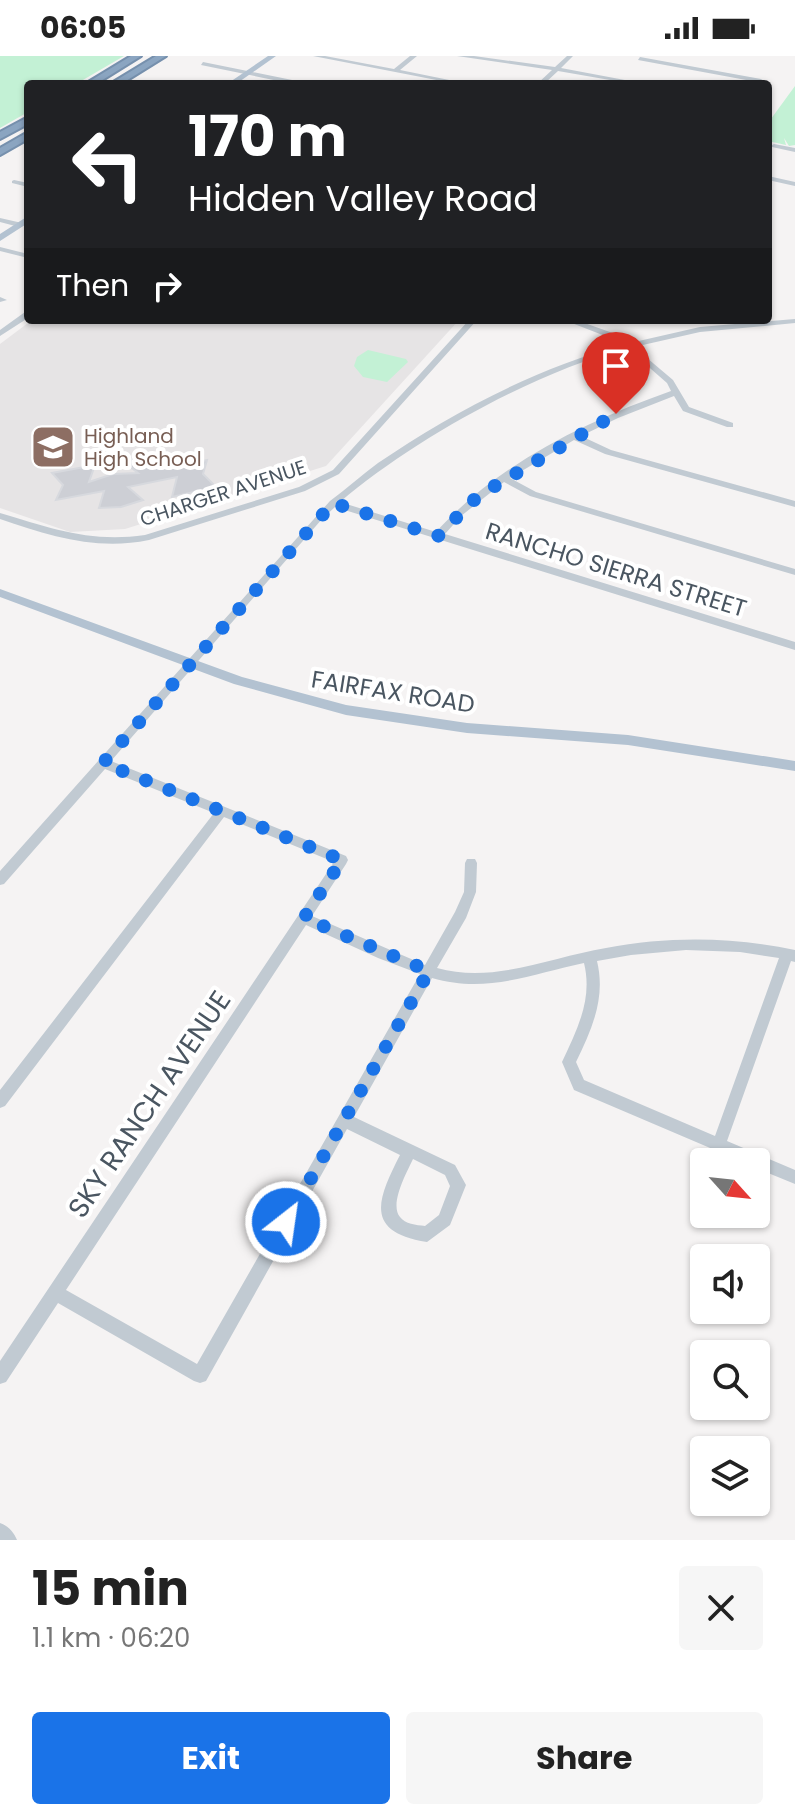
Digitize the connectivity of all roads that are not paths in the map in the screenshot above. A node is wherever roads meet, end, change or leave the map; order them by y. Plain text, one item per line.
1 (137, 56) edge
2 (162, 56) edge
3 (273, 56) edge
4 (316, 56) edge
5 (414, 56) edge
6 (460, 56) edge
7 (570, 56) edge
8 (641, 58) edge
9 (203, 64) dead end
10 (557, 68) junction
11 (395, 71) junction
12 (248, 73) junction
13 (97, 80) edge
14 (122, 80) edge
15 (237, 80) edge
16 (282, 80) edge
17 (444, 80) edge
18 (544, 80) edge
19 (620, 80) joint
20 (750, 80) edge
21 (24, 122) edge
22 (0, 136) edge
23 (24, 138) edge
24 (774, 146) dead end
25 (795, 150) edge
26 (0, 152) edge
27 (772, 179) edge
28 (14, 182) dead end
29 (24, 184) edge
30 (795, 184) edge
31 (0, 220) edge
32 (24, 222) edge
33 (19, 225) junction
34 (0, 238) edge
35 (0, 249) edge
36 (24, 255) edge
37 (24, 317) edge
38 (795, 321) edge
39 (772, 323) edge
40 (469, 324) edge
41 (583, 324) edge
42 (762, 324) edge
43 (0, 334) edge
44 (627, 344) junction
45 (675, 393) junction
46 (730, 425) dead end
47 (575, 437) junction
48 (505, 479) junction
49 (333, 503) junction
50 (795, 504) edge
51 (0, 516) edge
52 (438, 536) junction
53 (795, 572) edge
54 (0, 593) edge
55 (795, 646) edge
56 (190, 663) junction
57 (103, 763) junction
58 (795, 766) edge
59 (222, 811) junction
60 (471, 863) dead end
61 (0, 880) edge
62 (304, 918) junction
63 (791, 955) edge
64 (589, 957) junction
65 (429, 971) junction
66 (0, 1101) edge
67 (344, 1120) junction
68 (719, 1144) junction
69 (409, 1152) junction
70 (795, 1177) edge
71 (55, 1293) junction
72 (0, 1376) edge

1 - 13 highway
2 - 14 highway
3 - 12 main road
4 - 11 street
5 - 11 street
6 - 10 street
7 - 10 street
8 - 19 street
8 - 20 street
9 - 12 street
10 - 18 street
10 - 19 street
11 - 17 street
12 - 15 main road
12 - 16 street
21 - 22 highway
23 - 26 highway
24 - 25 street
27 - 30 street
28 - 29 street
31 - 33 street
32 - 33 main road
33 - 34 main road
35 - 36 street
37 - 43 street
38 - 39 street
40 - 51 street, CHARGER AVENUE
41 - 44 street
42 - 44 street
44 - 45 street
44 - 49 street
45 - 46 street
45 - 47 street
47 - 48 street
47 - 50 street
48 - 52 street
48 - 53 street
49 - 52 street, RANCHO SIERRA STREET
49 - 56 street
52 - 55 street, RANCHO SIERRA STREET
54 - 56 main road, FAIRFAX ROAD
56 - 57 street
56 - 58 main road, FAIRFAX ROAD
57 - 59 street
57 - 61 street
59 - 62 street, SKY RANCH AVENUE
59 - 66 street
60 - 65 street
62 - 65 street
62 - 71 street, SKY RANCH AVENUE
63 - 64 street
63 - 68 street
64 - 65 street
64 - 68 street
65 - 67 street
67 - 69 street
67 - 71 street
68 - 70 street
69 - 69 street
71 - 72 street, SKY RANCH AVENUE

